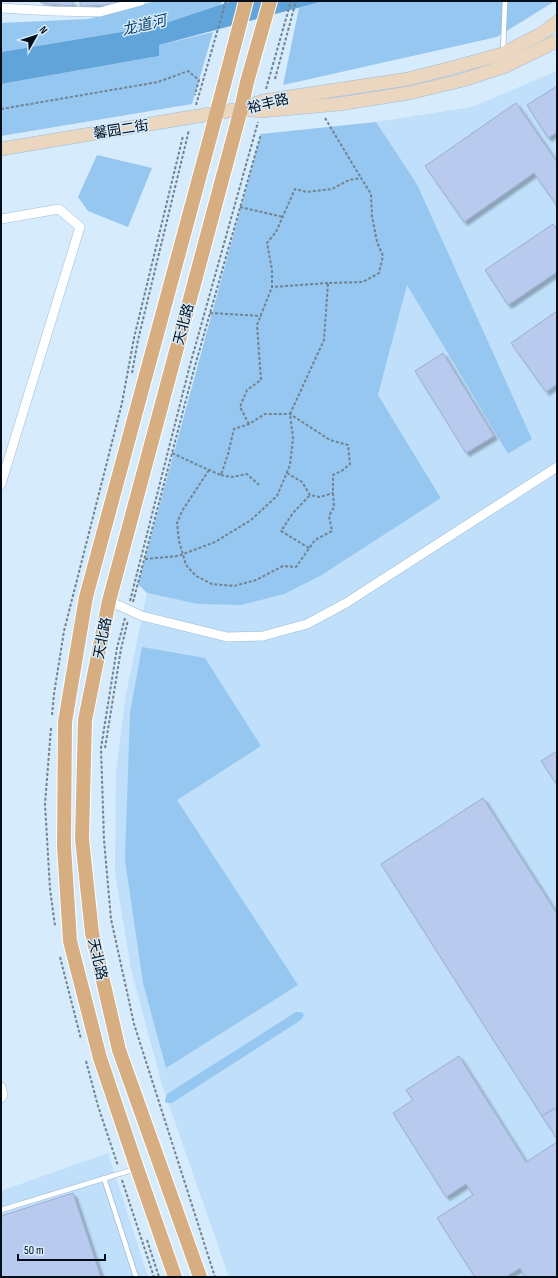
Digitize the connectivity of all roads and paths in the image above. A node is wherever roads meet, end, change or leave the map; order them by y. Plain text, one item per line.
1 (141, 1) edge
2 (226, 1) edge
3 (246, 1) edge
4 (270, 1) edge
5 (290, 1) edge
6 (296, 1) edge
7 (505, 1) edge
8 (1, 8) edge
9 (557, 22) edge
10 (557, 41) edge
11 (502, 54) junction
12 (275, 79) dead end
13 (195, 95) dead end
14 (262, 106) junction
15 (1, 109) edge
16 (241, 110) junction
17 (216, 113) junction
18 (192, 117) junction
19 (325, 118) dead end
20 (261, 134) dead end
21 (1, 149) edge
22 (361, 178) junction
23 (240, 207) junction
24 (283, 217) junction
25 (1, 218) edge
26 (328, 284) junction
27 (272, 287) junction
28 (210, 313) junction
29 (261, 316) junction
30 (138, 340) dead end
31 (290, 414) junction
32 (249, 424) junction
33 (172, 454) junction
34 (557, 467) edge
35 (209, 470) junction
36 (286, 473) junction
37 (221, 474) junction
38 (1, 484) edge
39 (259, 485) dead end
40 (333, 493) junction
41 (310, 495) junction
42 (310, 548) junction
43 (183, 554) junction
44 (145, 558) junction
45 (109, 601) junction
46 (129, 611) junction
47 (105, 748) dead end
48 (1, 1087) edge
49 (1, 1098) edge
50 (137, 1168) junction
51 (104, 1178) junction
52 (1, 1210) edge
53 (136, 1277) edge
54 (175, 1277) edge
55 (200, 1277) edge
56 (215, 1277) edge

1 - 8 street
2 - 18 path
3 - 17 main road, 天北路
4 - 16 main road, 天北路
5 - 14 path
6 - 12 path
7 - 11 lane
9 - 11 street, 裕丰路
10 - 14 street, 裕丰路
11 - 14 street, 裕丰路
13 - 15 path
14 - 16 street, 裕丰路
14 - 46 path
16 - 17 street, 馨园二街
16 - 45 main road, 天北路
17 - 18 street, 馨园二街
17 - 50 main road, 天北路
18 - 21 street, 馨园二街
18 - 30 path
19 - 22 path
20 - 23 path
22 - 24 path
22 - 26 path
23 - 24 path
23 - 28 path
24 - 27 path
25 - 38 street
26 - 27 path
26 - 31 path
27 - 29 path
28 - 29 path
28 - 33 path
29 - 32 path
31 - 32 path
31 - 36 path
31 - 40 path
32 - 37 path
33 - 35 path
33 - 44 path
34 - 46 street
35 - 37 path
35 - 43 path
36 - 41 path
36 - 43 path
37 - 39 path
40 - 41 path
40 - 42 path
41 - 42 path
42 - 43 path
43 - 44 path
44 - 46 path
45 - 46 street
45 - 55 main road, 天北路
46 - 47 path
46 - 56 path
48 - 49 street
50 - 51 lane
50 - 54 main road, 天北路
51 - 52 lane
51 - 53 lane

